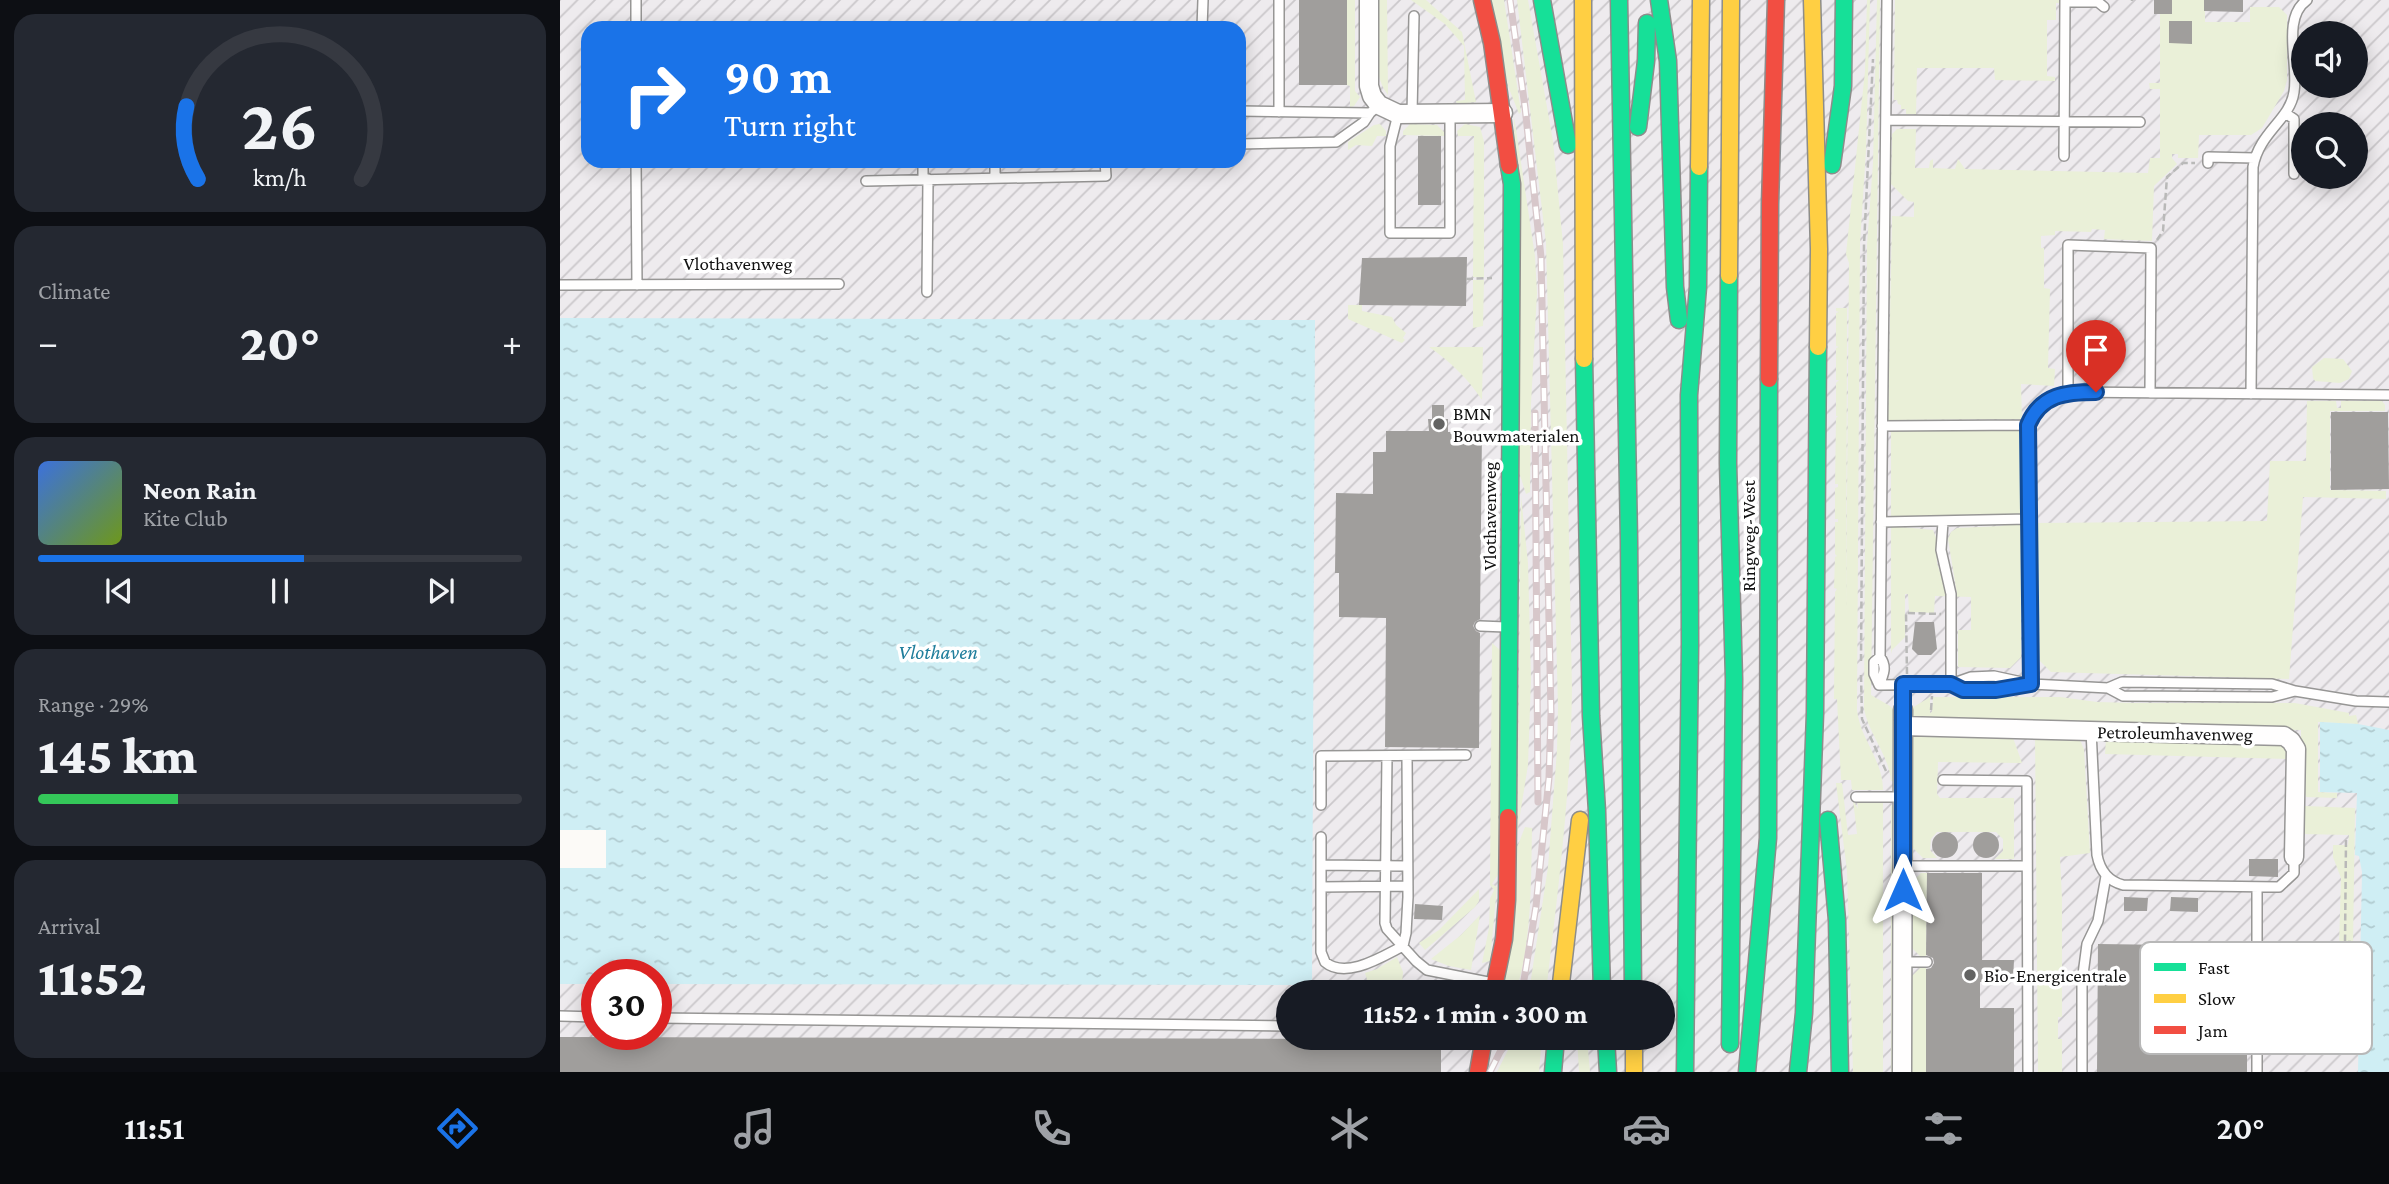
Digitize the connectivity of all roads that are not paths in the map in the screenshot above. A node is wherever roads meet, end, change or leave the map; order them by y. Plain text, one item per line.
1 (636, 0) edge
2 (1203, 0) edge
3 (1279, 0) edge
4 (1369, 0) edge
5 (1482, 0) edge
6 (1542, 0) edge
7 (1583, 0) edge
8 (1619, 0) edge
9 (1648, 0) edge
10 (1659, 0) edge
11 (1701, 0) edge
12 (1731, 0) edge
13 (1776, 0) edge
14 (1812, 0) edge
15 (1844, 0) edge
16 (1887, 0) edge
17 (2307, 0) edge
18 (2065, 1) edge
19 (2104, 7) dead end
20 (1414, 16) dead end
21 (636, 21) edge
22 (1202, 21) edge
23 (1757, 81) dead end
24 (1374, 109) junction
25 (1246, 111) edge
26 (1279, 112) junction
27 (1503, 113) junction
28 (2285, 113) junction
29 (1405, 114) junction
30 (1450, 114) junction
31 (2291, 117) edge
32 (1886, 120) junction
33 (2065, 122) junction
34 (2140, 122) dead end
35 (1246, 144) edge
36 (2064, 156) dead end
37 (2255, 158) junction
38 (2208, 163) road end
39 (636, 168) edge
40 (924, 168) edge
41 (995, 168) edge
42 (1105, 168) edge
43 (995, 178) junction
44 (926, 179) junction
45 (866, 181) dead end
46 (1770, 204) junction
47 (1624, 245) junction
48 (1819, 249) junction
49 (1582, 255) junction
50 (839, 284) dead end
51 (560, 285) edge
52 (637, 285) junction
53 (927, 292) dead end
54 (2068, 392) junction
55 (2151, 393) junction
56 (2251, 394) junction
57 (1689, 395) junction
58 (2389, 395) edge
59 (2028, 425) junction
60 (1882, 426) junction
61 (2029, 519) junction
62 (1881, 522) junction
63 (1943, 522) junction
64 (1728, 530) junction
65 (1480, 626) dead end
66 (1509, 627) junction
67 (1905, 684) junction
68 (1951, 684) junction
69 (2031, 684) junction
70 (2389, 702) edge
71 (1815, 713) junction
72 (1591, 716) junction
73 (1903, 718) junction
74 (2091, 730) junction
75 (1407, 755) junction
76 (1466, 755) dead end
77 (1387, 756) junction
78 (1943, 780) dead end
79 (1717, 786) dead end
80 (1856, 797) dead end
81 (1903, 797) junction
82 (1321, 805) dead end
83 (1321, 837) dead end
84 (1769, 838) junction
85 (2294, 857) joint
86 (1321, 865) junction
87 (1386, 866) junction
88 (1407, 866) junction
89 (1903, 866) junction
90 (2026, 866) junction
91 (2106, 876) junction
92 (1386, 886) junction
93 (1408, 886) junction
94 (1321, 887) junction
95 (2257, 887) junction
96 (2257, 942) edge
97 (1403, 946) junction
98 (1903, 962) junction
99 (1927, 962) dead end
100 (1464, 980) edge
101 (1496, 980) edge
102 (1561, 980) edge
103 (1602, 980) edge
104 (1633, 980) edge
105 (1769, 1003) dead end
106 (560, 1016) edge
107 (581, 1017) edge
108 (672, 1017) edge
109 (1276, 1026) edge
110 (1482, 1050) edge
111 (1555, 1050) edge
112 (1607, 1050) edge
113 (1634, 1050) edge
114 (2257, 1054) edge
115 (1729, 1058) dead end
116 (1478, 1072) edge
117 (1553, 1072) edge
118 (1608, 1072) edge
119 (1634, 1072) edge
120 (1685, 1072) edge
121 (1747, 1072) edge
122 (1798, 1072) edge
123 (1840, 1072) edge
124 (1902, 1072) edge
125 (2028, 1072) edge
126 (2082, 1072) edge
127 (2257, 1072) edge

1 - 21 lane
2 - 22 lane
3 - 26 lane
4 - 24 street
5 - 27 main road, Vlothavenweg
6 - 49 main road
7 - 49 main road
8 - 47 main road
9 - 47 main road
10 - 57 main road
11 - 57 main road
12 - 64 main road, Ringweg-West
13 - 46 main road, Ringweg-West
14 - 48 main road
15 - 48 main road
16 - 32 lane
17 - 28 lane
18 - 19 lane
18 - 33 lane
20 - 29 lane
23 - 46 main road
24 - 26 lane
24 - 29 street
24 - 35 lane
25 - 26 lane
27 - 30 street
27 - 66 main road, Vlothavenweg
28 - 31 lane
28 - 37 lane
29 - 30 street
29 - 30 lane
32 - 33 lane
32 - 60 lane
33 - 34 lane
33 - 36 lane
37 - 38 lane
37 - 56 lane
39 - 52 lane
40 - 44 lane
41 - 43 lane
42 - 43 lane
43 - 44 lane
44 - 45 lane
44 - 53 lane
46 - 84 main road, Ringweg-West
47 - 104 main road
48 - 71 main road
49 - 72 main road
50 - 52 lane, Vlothavenweg
51 - 52 lane, Vlothavenweg
54 - 55 lane
54 - 55 lane
54 - 59 lane
55 - 56 lane
56 - 58 lane
57 - 120 main road
59 - 60 lane
59 - 61 lane
60 - 62 lane
61 - 63 lane
61 - 69 lane
62 - 63 lane
62 - 67 lane
63 - 68 lane
64 - 79 main road
64 - 115 main road, Ringweg-West
65 - 66 lane
66 - 101 main road, Vlothavenweg
67 - 68 lane
67 - 73 lane
68 - 69 lane
68 - 69 lane
69 - 70 lane
71 - 122 main road
71 - 123 main road
72 - 102 main road
72 - 103 main road
73 - 74 street, Petroleumhavenweg
73 - 81 street
74 - 85 street, Petroleumhavenweg
74 - 91 lane
75 - 76 lane
75 - 77 lane
75 - 88 lane
77 - 82 lane
77 - 87 lane
78 - 90 lane
80 - 81 lane
81 - 89 street
83 - 86 lane
84 - 105 main road
84 - 121 main road, Ringweg-West
85 - 95 lane, Petroleumhavenweg
86 - 87 lane
86 - 94 lane
87 - 88 lane
87 - 92 lane
88 - 93 lane
89 - 90 lane
89 - 98 street
90 - 125 lane
91 - 95 lane
91 - 126 lane
92 - 93 lane
92 - 94 lane
92 - 97 lane
93 - 97 lane
94 - 97 lane
95 - 96 lane
97 - 100 lane
98 - 99 lane
98 - 124 street
106 - 107 lane
108 - 109 lane
110 - 116 main road
111 - 117 main road
112 - 118 main road
113 - 119 main road
114 - 127 lane

